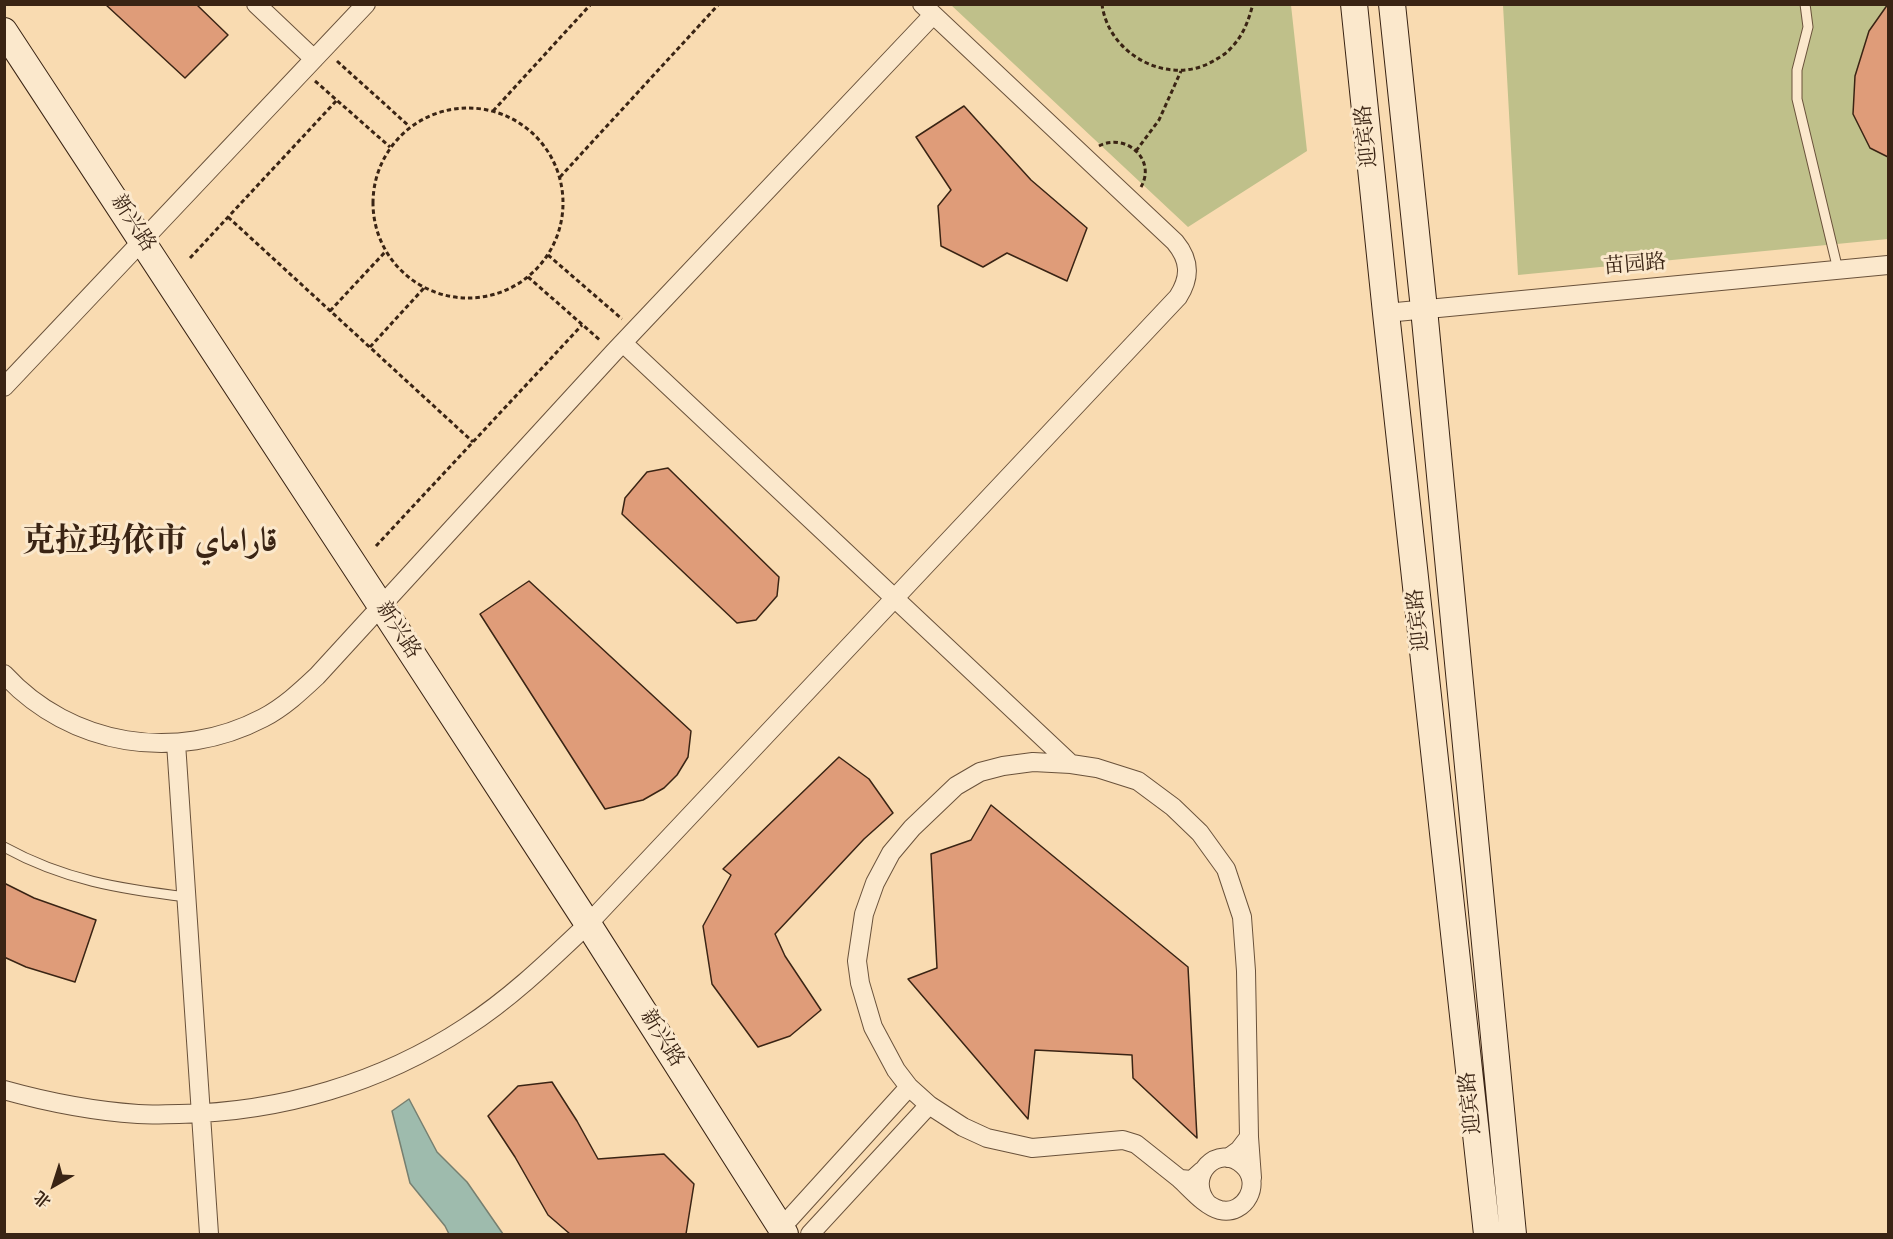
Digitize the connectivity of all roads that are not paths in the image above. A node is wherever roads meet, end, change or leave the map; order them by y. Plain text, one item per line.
1 (256, 4) edge
2 (366, 4) edge
3 (1354, 4) edge
4 (1392, 4) edge
5 (1805, 4) edge
6 (928, 10) edge
7 (4, 31) edge
8 (313, 59) junction
9 (144, 241) junction
10 (1888, 265) edge
11 (1839, 270) junction
12 (1424, 309) junction
13 (1386, 313) junction
14 (624, 342) junction
15 (4, 387) edge
16 (893, 598) junction
17 (381, 606) junction
18 (4, 675) edge
19 (176, 743) junction
20 (1071, 764) junction
21 (4, 847) edge
22 (187, 897) junction
23 (588, 924) junction
24 (909, 1087) junction
25 (4, 1090) edge
26 (929, 1105) junction
27 (201, 1113) junction
28 (1249, 1137) junction
29 (1228, 1158) junction
30 (1202, 1172) junction
31 (1180, 1179) junction
32 (1252, 1183) junction
33 (1207, 1203) junction
34 (783, 1231) edge
35 (1486, 1233) edge
36 (209, 1234) edge
37 (810, 1234) edge
38 (1513, 1234) edge

1 - 8 street
2 - 8 street
3 - 13 main road, 迎宾路
4 - 12 main road, 迎宾路
5 - 11 lane
6 - 14 street
6 - 16 street
7 - 9 main road, 新兴路
8 - 9 street
9 - 15 street
9 - 17 main road, 新兴路
10 - 11 street, 苗园路
11 - 12 street, 苗园路
12 - 13 street, 苗园路
12 - 38 main road, 迎宾路
13 - 35 main road, 迎宾路
14 - 16 street
14 - 17 street
16 - 20 street
16 - 23 street
17 - 19 street
17 - 23 main road, 新兴路
18 - 19 street
19 - 22 street
20 - 24 street
20 - 28 street
21 - 22 lane
22 - 27 street
23 - 27 street
23 - 34 main road, 新兴路
24 - 26 street
24 - 34 street
25 - 27 street
26 - 31 street
26 - 37 street
27 - 36 street
28 - 29 street
28 - 32 street
29 - 30 street
29 - 32 street
30 - 31 street
30 - 33 street
31 - 33 street
32 - 33 street

